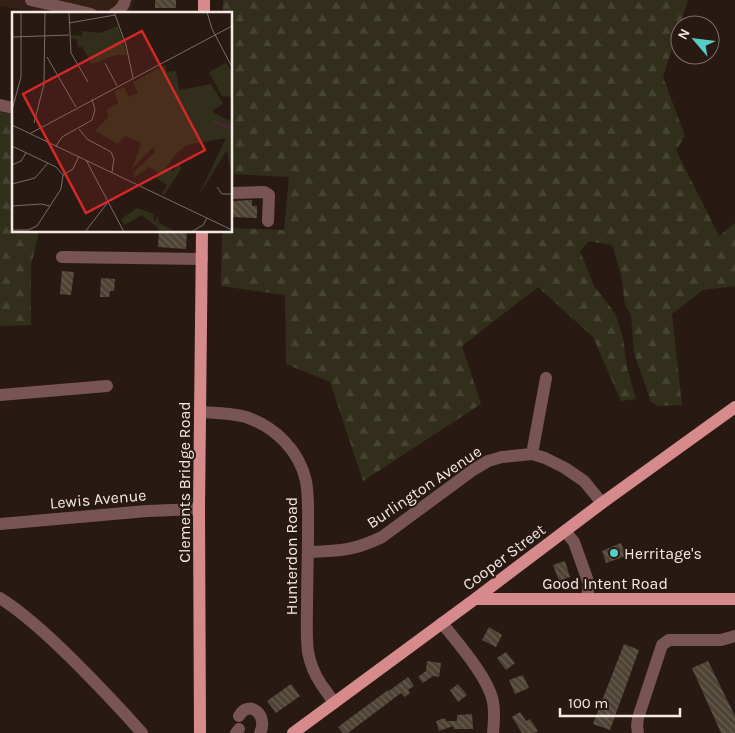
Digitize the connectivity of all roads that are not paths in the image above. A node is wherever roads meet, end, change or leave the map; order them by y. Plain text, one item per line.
1 (31, 0) edge
2 (125, 0) edge
3 (82, 12) edge
4 (117, 12) edge
5 (232, 193) edge
6 (268, 220) dead end
7 (202, 232) edge
8 (62, 257) dead end
9 (202, 259) junction
10 (546, 378) dead end
11 (107, 386) dead end
12 (0, 395) edge
13 (735, 407) edge
14 (200, 412) junction
15 (532, 454) junction
16 (602, 503) junction
17 (199, 509) junction
18 (0, 524) edge
19 (564, 531) junction
20 (308, 552) junction
21 (0, 598) edge
22 (475, 599) junction
23 (587, 599) junction
24 (735, 599) edge
25 (442, 623) junction
26 (735, 636) edge
27 (334, 703) junction
28 (237, 726) edge
29 (142, 733) edge
30 (200, 733) edge
31 (256, 733) edge
32 (260, 733) edge
33 (292, 733) edge
34 (493, 733) edge
35 (638, 733) edge

1 - 3 street
2 - 4 street
5 - 6 street
7 - 9 main road, Clements Bridge Road
8 - 9 street
9 - 14 main road, Clements Bridge Road
10 - 15 street
11 - 12 street
13 - 16 main road, Cooper Street
14 - 17 main road, Clements Bridge Road
14 - 20 street, Hunterdon Road
15 - 16 street, Burlington Avenue
15 - 20 street, Burlington Avenue
16 - 19 main road, Cooper Street
17 - 18 street, Lewis Avenue
17 - 30 main road, Clements Bridge Road
19 - 22 main road, Cooper Street
19 - 23 street
20 - 27 street, Hunterdon Road
21 - 29 street
22 - 23 main road, Good Intent Road
22 - 25 main road, Cooper Street
23 - 24 main road, Good Intent Road
25 - 27 main road, Cooper Street
25 - 34 street
26 - 35 street
27 - 33 main road, Cooper Street
28 - 31 street
28 - 32 street

